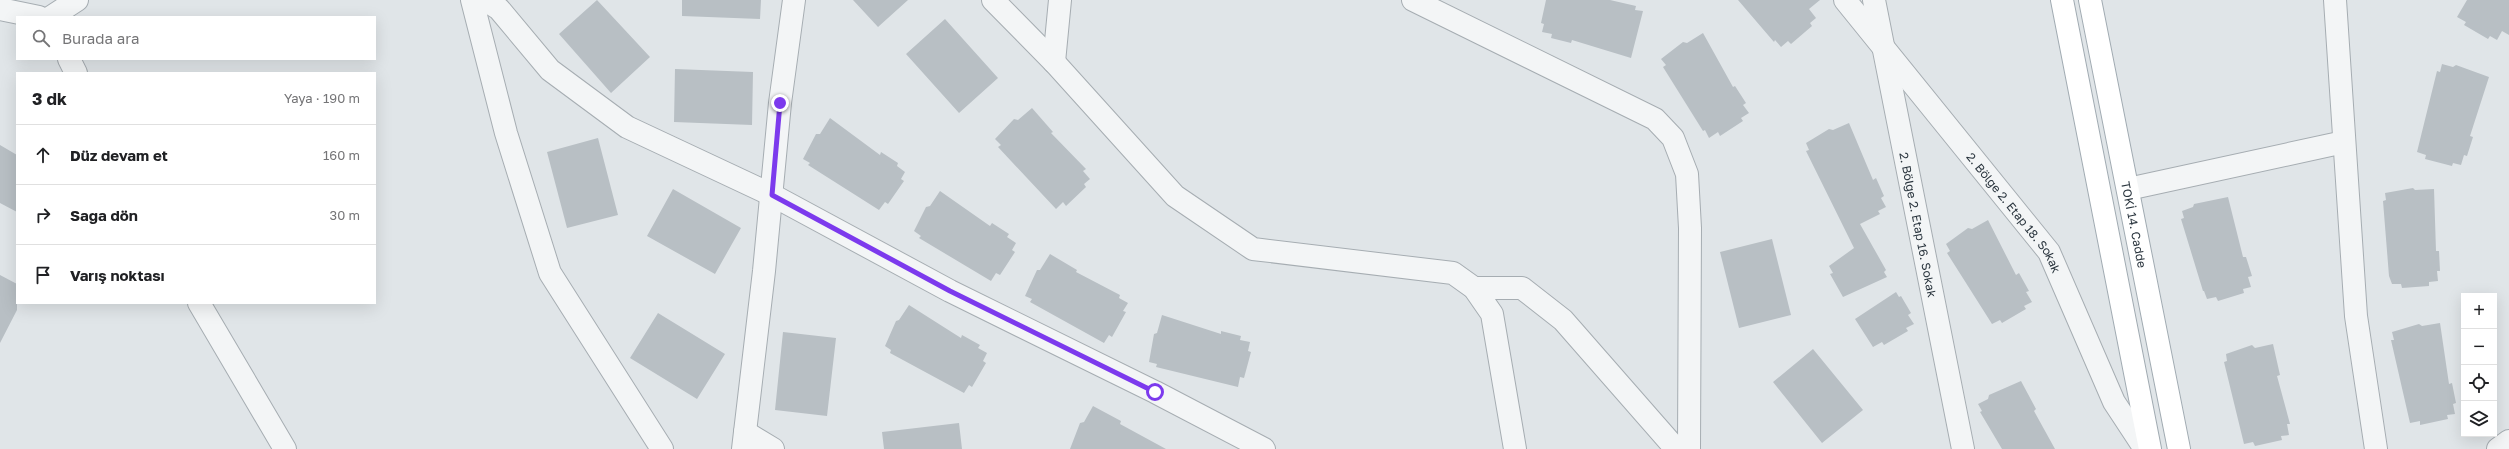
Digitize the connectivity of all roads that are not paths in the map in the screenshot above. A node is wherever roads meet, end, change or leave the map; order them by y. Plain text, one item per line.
1 (77, 0) edge
2 (472, 0) edge
3 (485, 0) edge
4 (794, 0) edge
5 (993, 0) edge
6 (1060, 0) edge
7 (1413, 0) edge
8 (1845, 0) edge
9 (1874, 0) edge
10 (2062, 0) edge
11 (2090, 0) edge
12 (2335, 0) edge
13 (0, 9) edge
14 (34, 16) edge
15 (53, 16) edge
16 (1883, 49) junction
17 (70, 60) edge
18 (1054, 62) junction
19 (76, 72) edge
20 (2344, 142) junction
21 (2128, 189) junction
22 (772, 195) junction
23 (1474, 288) junction
24 (200, 304) edge
25 (744, 440) edge
26 (2509, 441) edge
27 (285, 449) edge
28 (662, 449) edge
29 (773, 449) edge
30 (1264, 449) edge
31 (1515, 449) edge
32 (1676, 449) edge
33 (1689, 449) edge
34 (1963, 449) edge
35 (2145, 449) edge
36 (2150, 449) edge
37 (2179, 449) edge
38 (2376, 449) edge
39 (2498, 449) edge

1 - 15 street
2 - 28 street
3 - 22 street
4 - 22 street
5 - 18 street
6 - 18 street
7 - 33 street
8 - 16 street, 2. Bölge 2. Etap 18. Sokak
9 - 16 street, 2. Bölge 2. Etap 16. Sokak
10 - 36 main road
11 - 21 main road, TOKİ 14. Cadde
12 - 20 street
13 - 14 street
16 - 34 street, 2. Bölge 2. Etap 16. Sokak
16 - 35 street, 2. Bölge 2. Etap 18. Sokak
17 - 19 street
18 - 23 street
20 - 21 street
20 - 38 street
21 - 37 main road, TOKİ 14. Cadde
22 - 25 street
22 - 30 street
23 - 31 street
23 - 32 street
24 - 27 street
25 - 29 street
26 - 39 street

